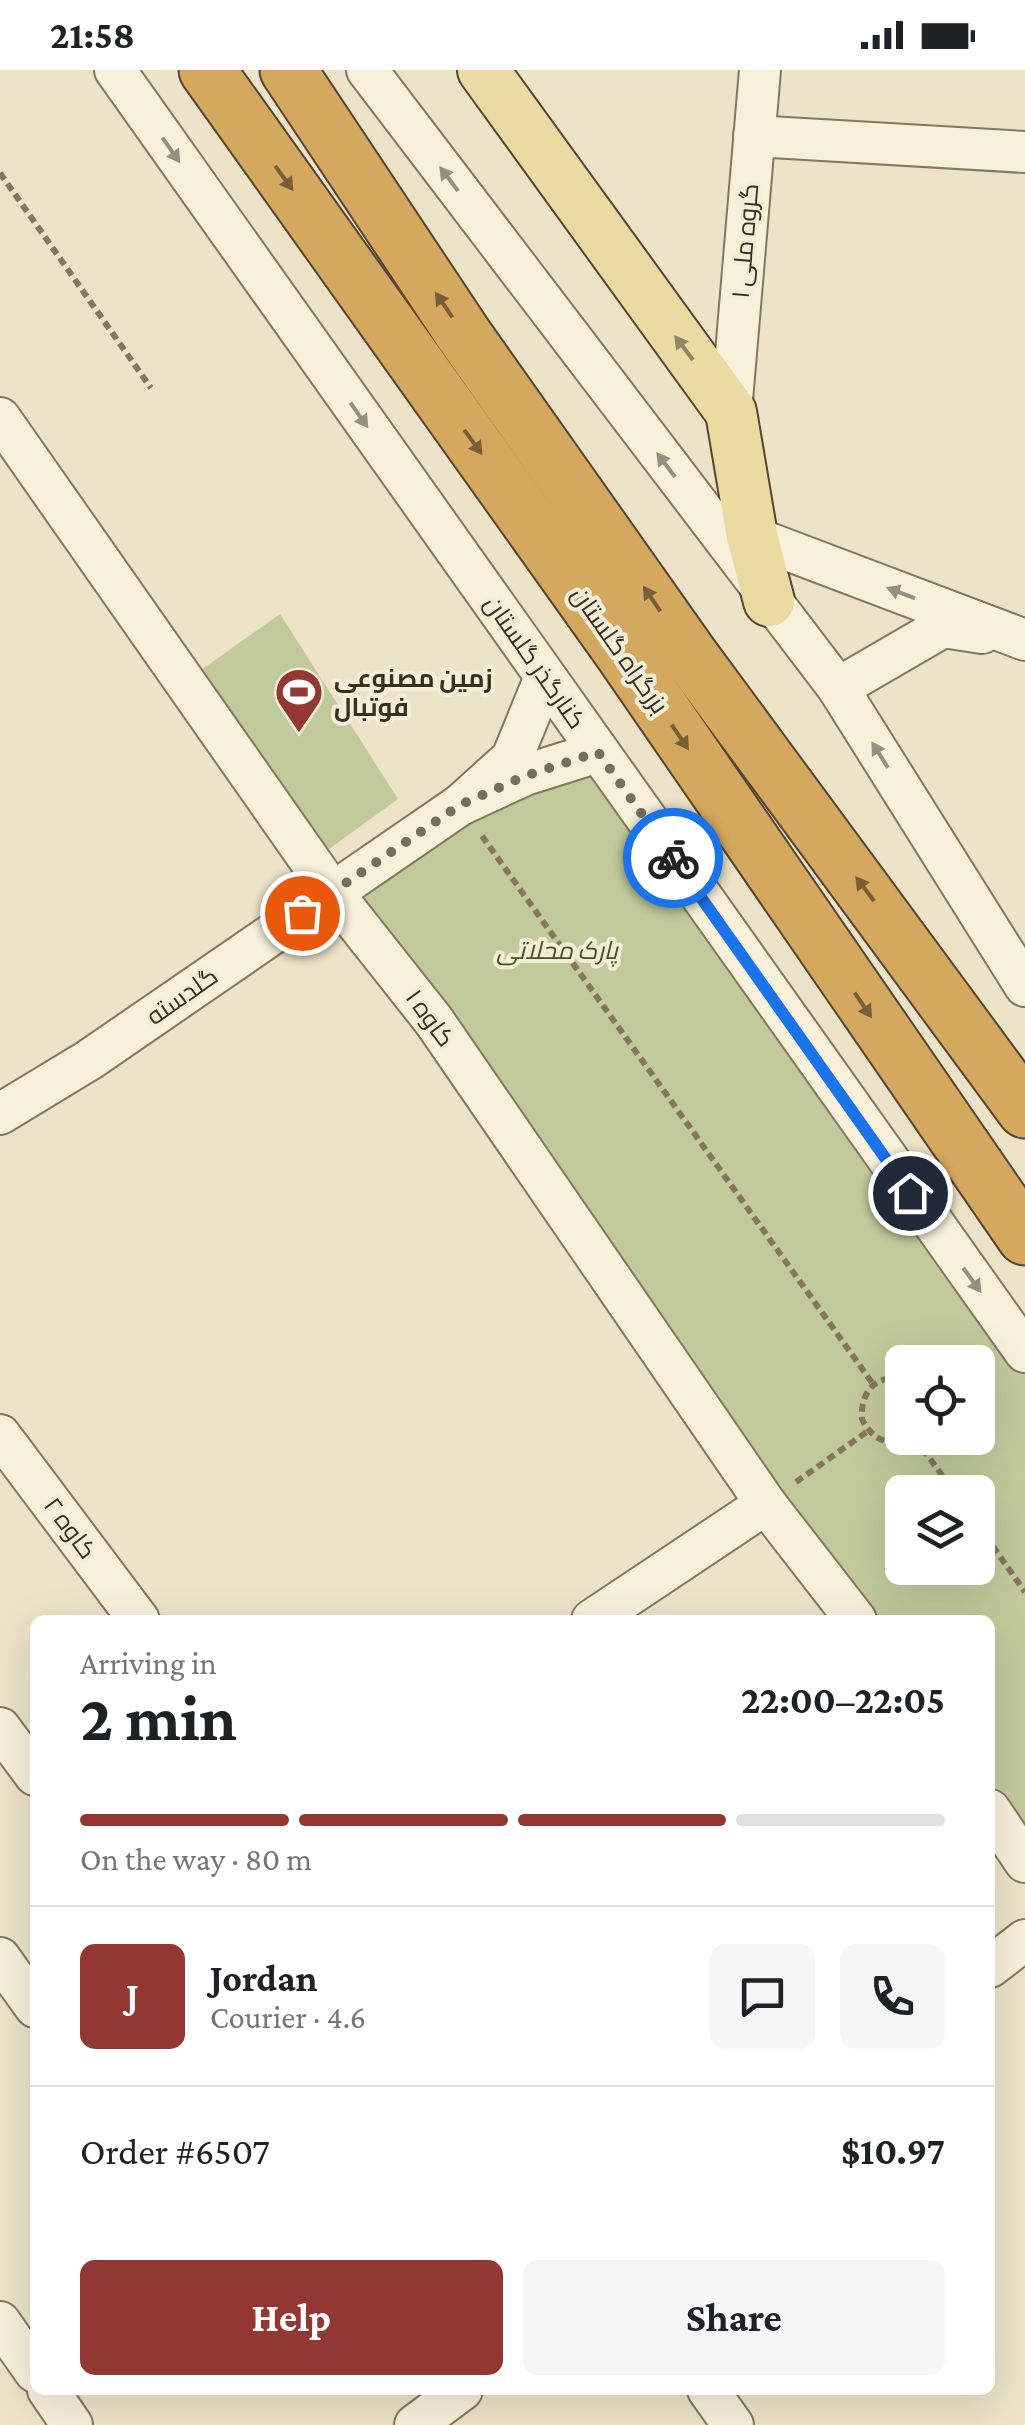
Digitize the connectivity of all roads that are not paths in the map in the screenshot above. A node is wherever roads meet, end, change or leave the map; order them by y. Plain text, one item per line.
1 (115, 70) edge
2 (207, 70) edge
3 (288, 70) edge
4 (368, 70) edge
5 (482, 70) edge
6 (760, 70) edge
7 (754, 136) junction
8 (1025, 152) edge
9 (731, 412) junction
10 (0, 418) edge
11 (730, 528) junction
12 (769, 601) joint
13 (1025, 640) edge
14 (545, 677) junction
15 (838, 688) junction
16 (598, 752) junction
17 (460, 805) junction
18 (332, 892) junction
19 (1025, 986) edge
20 (1025, 1110) edge
21 (0, 1114) edge
22 (1025, 1237) edge
23 (1025, 1352) edge
24 (0, 1435) edge
25 (766, 1504) junction
26 (135, 1615) edge
27 (600, 1615) edge
28 (852, 1615) edge
29 (0, 1728) edge
30 (30, 1768) edge
31 (995, 1817) edge
32 (1025, 1862) edge
33 (1025, 1940) edge
34 (0, 1958) edge
35 (995, 1963) edge
36 (30, 2000) edge
37 (0, 2322) edge
38 (30, 2365) edge
39 (51, 2395) edge
40 (72, 2425) edge

1 -> 14 street, کنارگذر گلستان
2 -> 22 highway, بزرگراه گلستان
20 -> 3 highway
11 -> 4 street
9 -> 5 main road
6 - 7 street, گروه ملی ۱
7 - 8 street
7 - 9 street, گروه ملی ۱
9 - 11 main road
10 - 18 street, کاوه ۱
11 - 12 main road
13 -> 11 street
12 - 15 street
13 - 15 street
14 - 16 street, کنارگذر گلستان
14 - 17 street
19 -> 15 street
16 - 17 street
16 -> 23 street, کنارگذر گلستان
17 - 18 street, گلدسته
18 - 21 street, گلدسته
18 - 25 street, کاوه ۱
24 - 26 street, کاوه ۲
25 - 27 street
25 - 28 street, کاوه ۱
29 - 30 street
31 - 32 street
33 - 35 street
34 - 36 street
37 - 38 street
39 - 40 street

